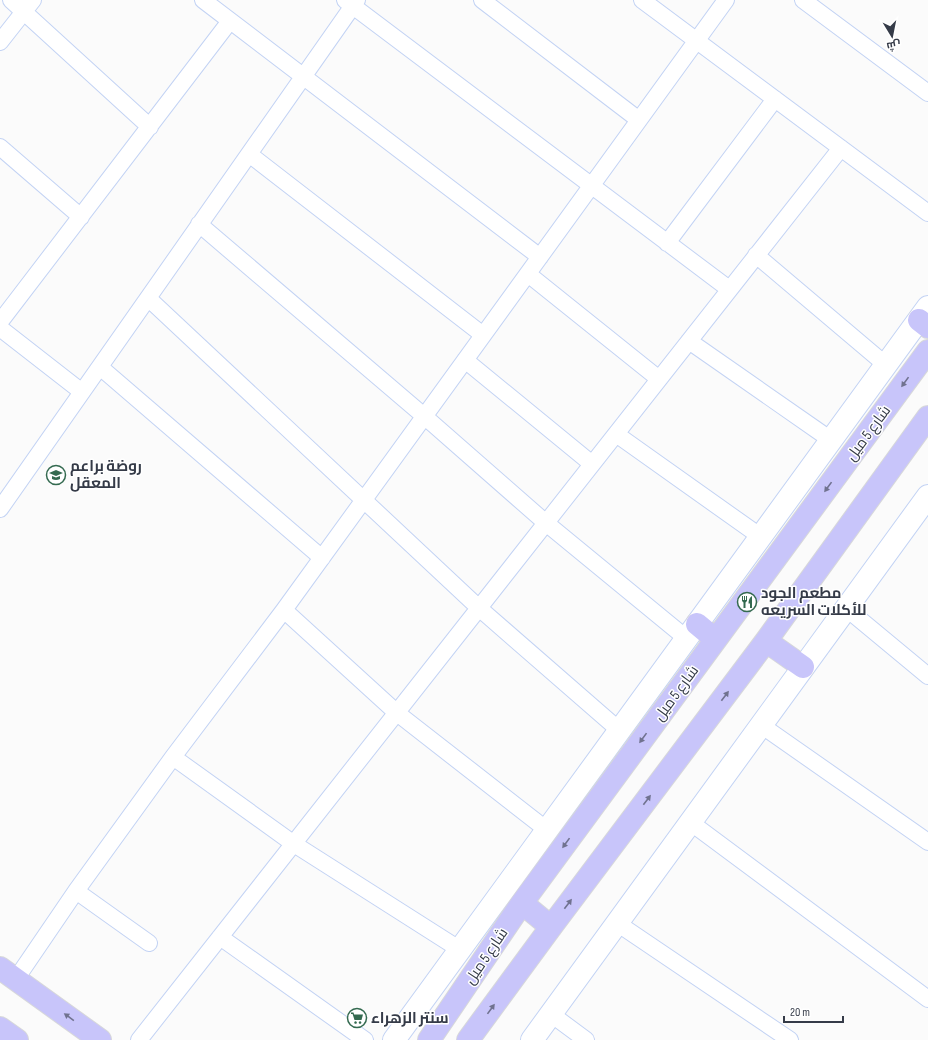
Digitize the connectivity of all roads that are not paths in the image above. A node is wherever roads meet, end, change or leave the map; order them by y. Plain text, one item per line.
1 (11, 0) edge
2 (203, 0) edge
3 (482, 0) edge
4 (642, 0) edge
5 (726, 0) edge
6 (803, 0) edge
7 (351, 2) edge
8 (29, 6) edge
9 (230, 21) junction
10 (697, 41) junction
11 (0, 42) edge
12 (303, 77) junction
13 (928, 93) edge
14 (775, 99) junction
15 (639, 120) junction
16 (150, 127) junction
17 (0, 147) edge
18 (841, 148) junction
19 (249, 154) junction
20 (592, 186) junction
21 (928, 213) edge
22 (81, 217) junction
23 (200, 224) junction
24 (667, 243) junction
25 (756, 255) junction
26 (540, 257) junction
27 (528, 274) junction
28 (730, 289) junction
29 (148, 298) junction
30 (925, 318) edge
31 (0, 322) edge
32 (0, 328) edge
33 (484, 335) junction
34 (689, 341) junction
35 (928, 351) edge
36 (465, 360) junction
37 (886, 365) junction
38 (100, 366) junction
39 (659, 379) junction
40 (82, 392) junction
41 (424, 416) junction
42 (928, 417) edge
43 (616, 434) junction
44 (831, 440) junction
45 (592, 464) junction
46 (364, 500) junction
47 (927, 501) edge
48 (0, 509) edge
49 (546, 523) junction
50 (761, 536) junction
51 (322, 558) junction
52 (479, 608) junction
53 (846, 608) junction
54 (284, 610) junction
55 (692, 631) junction
56 (715, 639) junction
57 (766, 641) junction
58 (804, 667) junction
59 (928, 675) edge
60 (397, 713) junction
61 (761, 725) junction
62 (619, 730) junction
63 (173, 756) junction
64 (690, 822) junction
65 (547, 830) junction
66 (928, 842) edge
67 (294, 844) junction
68 (76, 891) junction
69 (522, 903) junction
70 (617, 922) junction
71 (551, 927) junction
72 (220, 937) junction
73 (149, 943) dead end
74 (459, 949) junction
75 (8, 974) edge
76 (928, 1000) edge
77 (551, 1014) junction
78 (0, 1028) edge
79 (17, 1040) edge
80 (100, 1040) edge
81 (139, 1040) edge
82 (366, 1040) edge
83 (394, 1040) edge
84 (429, 1040) edge
85 (468, 1040) edge
86 (532, 1040) edge
87 (586, 1040) edge
88 (790, 1040) edge

1 - 8 street
2 - 9 street
3 - 15 street
4 - 10 street
5 - 10 street
6 - 13 street
7 - 12 street
7 - 20 street
8 - 11 street
8 - 16 street
9 - 12 street
9 - 16 street
10 - 14 street
10 - 15 street
12 - 19 street
12 - 26 street
14 - 18 street
14 - 24 street
15 - 20 street
16 - 22 street
17 - 22 street
18 - 21 street
18 - 25 street
19 - 23 street
19 - 33 street
20 - 24 street
20 - 26 street
22 - 31 street
23 - 29 street
23 - 41 street
24 - 28 street
25 - 28 street
25 - 37 street
26 - 27 street
27 - 33 street
27 - 39 street
28 - 34 street
29 - 38 street
29 - 46 street
30 - 37 street
32 - 40 street
33 - 36 street
34 - 39 street
34 - 44 street
35 -> 56 main road, شارع 5 ميل
36 - 41 street
36 - 45 street
37 - 44 street
38 - 40 street
38 - 51 street
39 - 43 street
40 - 48 street
41 - 46 street
41 - 49 street
42 - 57 main road
43 - 45 street
43 - 50 street
44 - 50 street
45 - 49 street
46 - 51 street
46 - 52 street
47 - 53 street
49 - 52 street
49 - 55 street
50 - 55 street
51 - 54 street
52 - 60 street
52 - 62 street
53 - 58 street
53 - 59 street
54 - 60 street
54 - 63 street
55 - 56 main road
55 - 62 street
56 -> 69 main road, شارع 5 ميل
57 - 58 main road
71 -> 57 main road
58 - 61 street
60 - 65 street
60 - 67 street
61 - 64 street
61 - 66 street
62 - 65 street
63 - 67 street
63 - 68 street
64 - 70 street
64 - 76 street
65 - 74 street
67 - 72 street
67 - 74 street
68 - 73 street
68 - 75 street
69 - 71 main road
69 - 84 main road, شارع 5 ميل
70 - 77 street
70 - 88 street
85 -> 71 main road
72 - 81 street
72 - 82 street
74 - 83 street
80 -> 75 main road
77 - 86 street
77 - 87 street
78 - 79 main road

